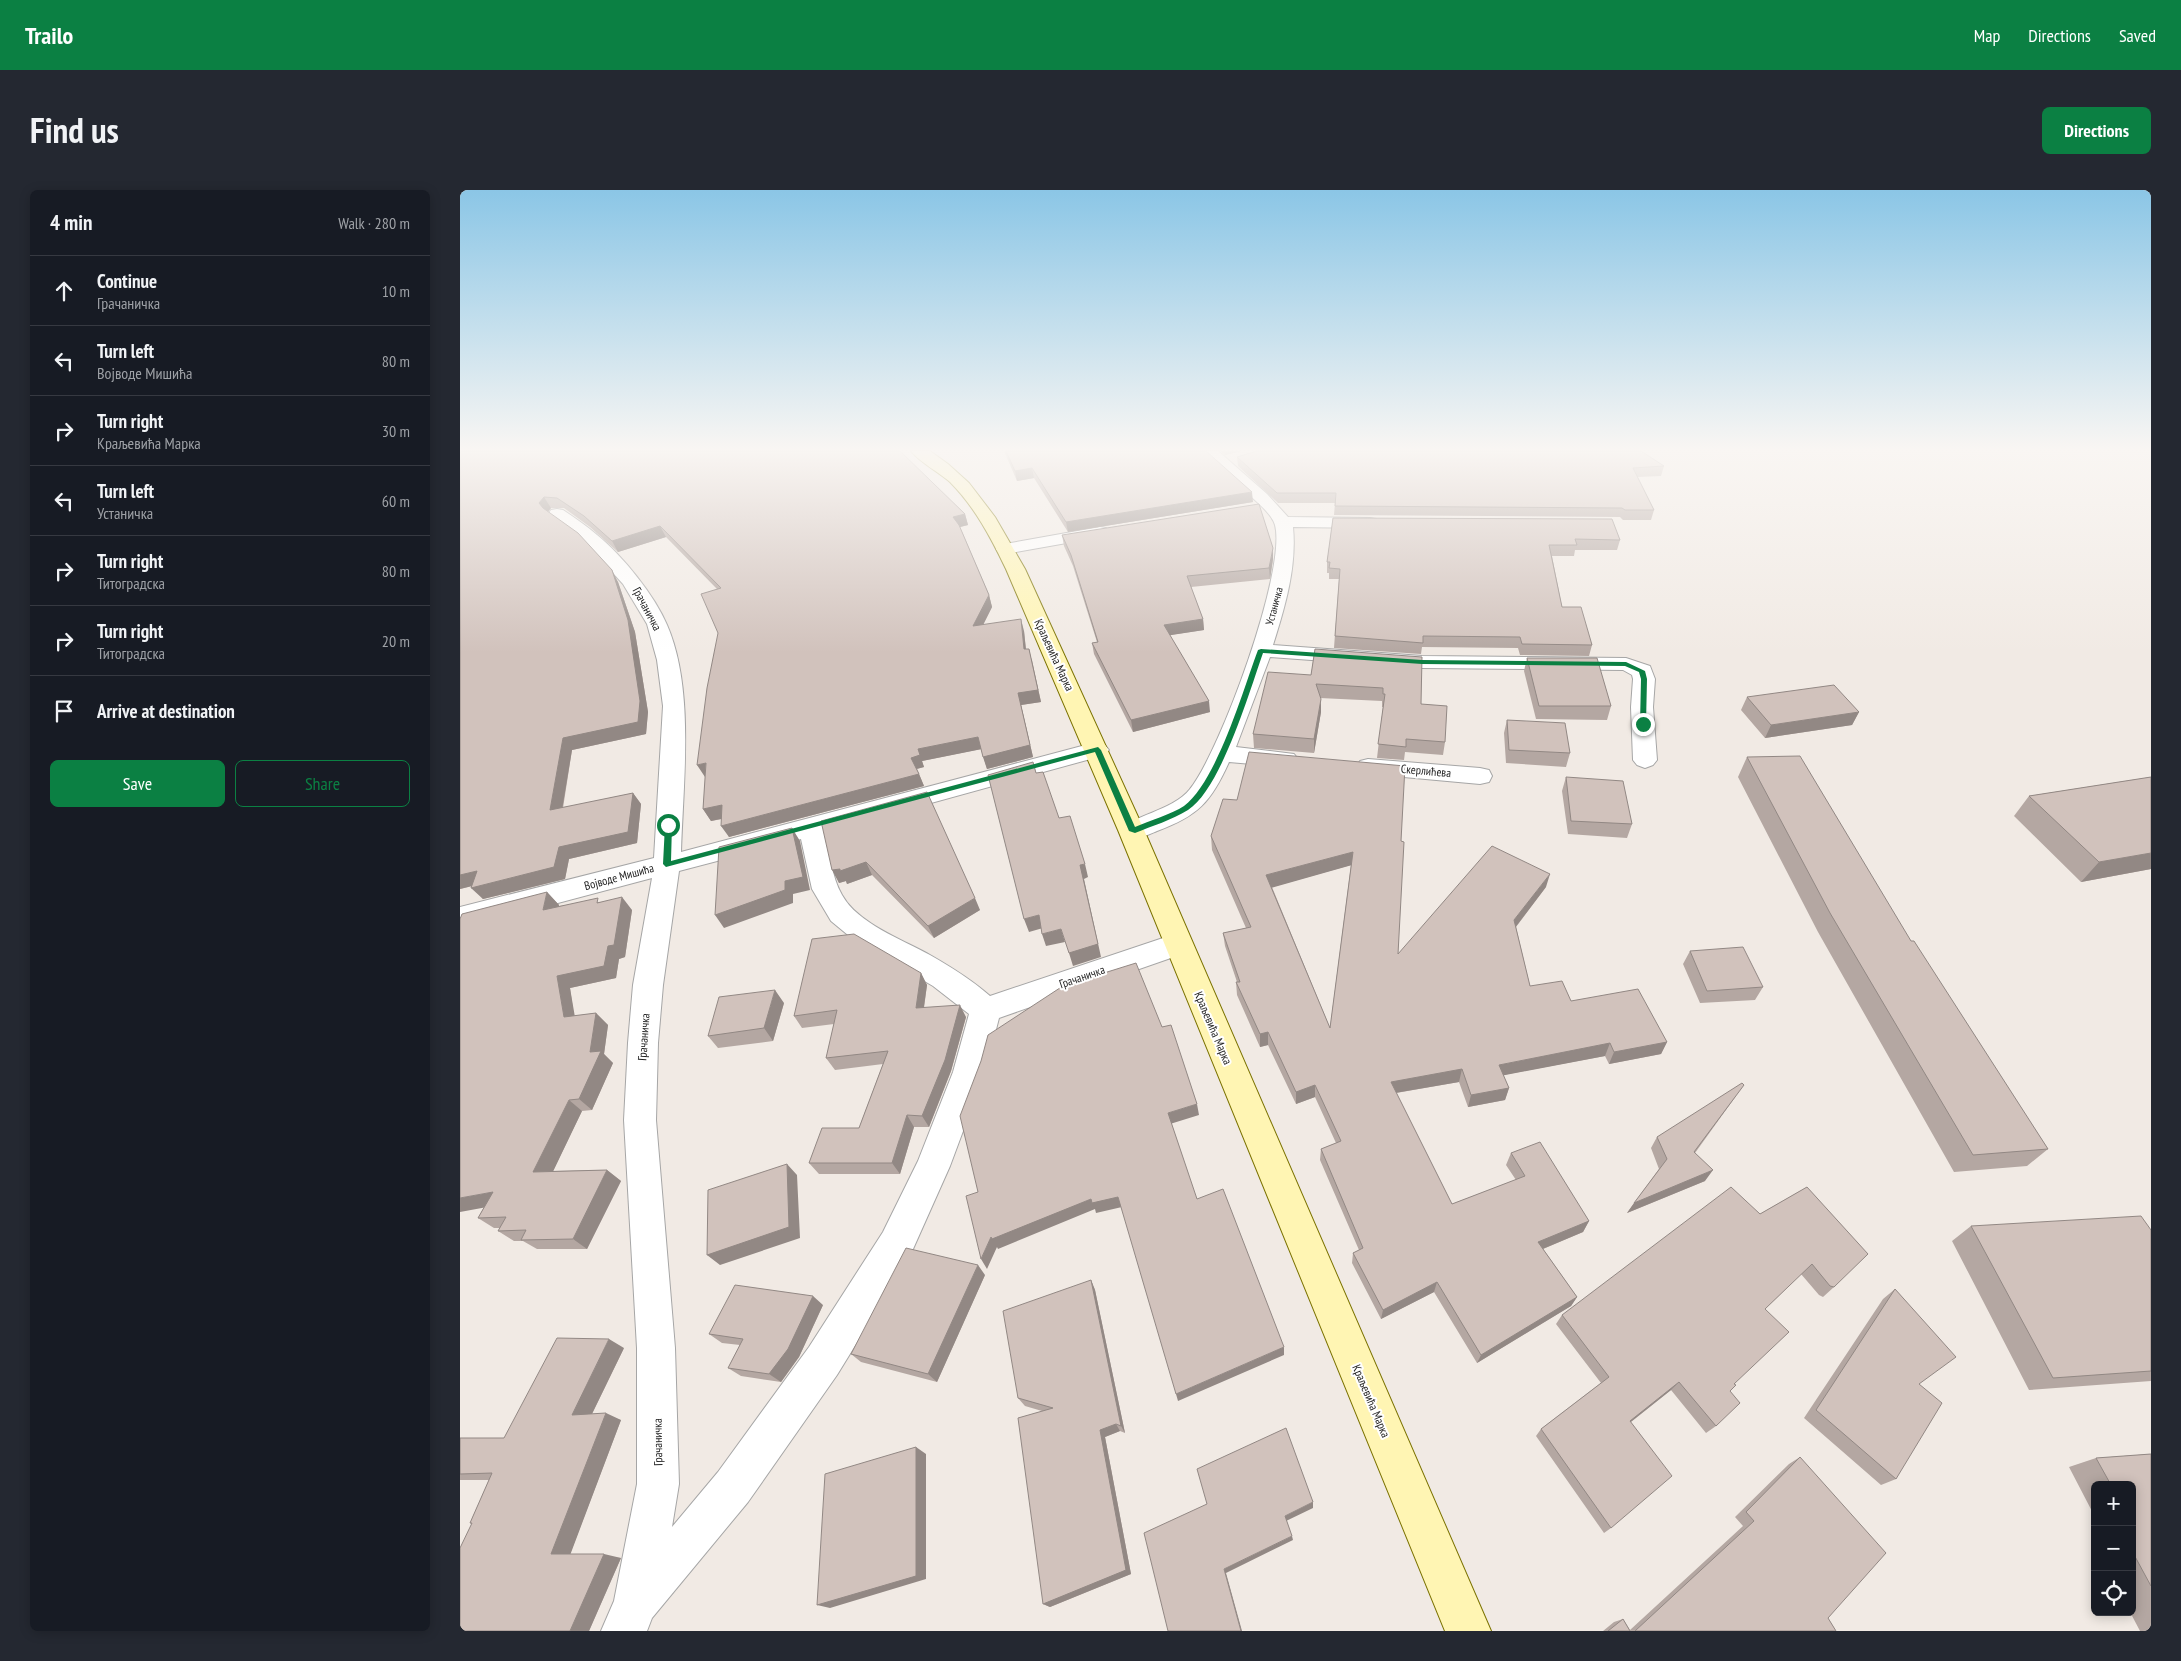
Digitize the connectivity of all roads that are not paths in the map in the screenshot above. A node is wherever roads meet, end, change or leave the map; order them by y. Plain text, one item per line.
1 (562, 518) edge
2 (986, 518) edge
3 (1277, 518) edge
4 (1284, 522) junction
5 (1391, 523) edge
6 (1118, 529) edge
7 (1005, 549) junction
8 (1261, 650) junction
9 (1098, 750) junction
10 (1222, 754) junction
11 (1645, 760) dead end
12 (1310, 762) edge
13 (1350, 765) edge
14 (1480, 776) dead end
15 (812, 827) junction
16 (1133, 831) junction
17 (666, 864) junction
18 (460, 918) edge
19 (1178, 944) junction
20 (986, 1010) junction
21 (630, 1617) edge
22 (1468, 1631) edge

1 - 17 street, Грачаничка
2 - 7 main road, Краљевића Марка
3 - 4 street
4 - 5 street
4 - 8 street, Устаничка
6 - 7 street
7 - 9 main road, Краљевића Марка
8 - 10 street, Устаничка
8 - 11 street
9 - 15 street, Војводе Мишића
9 - 16 main road, Краљевића Марка
10 - 12 street
10 - 16 street, Устаничка
13 - 14 street, Скерлићева
15 - 17 street, Војводе Мишића
15 - 20 street
16 - 19 main road, Краљевића Марка
17 - 18 street, Војводе Мишића
17 - 21 street, Грачаничка
19 - 20 street, Грачаничка
19 - 22 main road, Краљевића Марка
20 - 21 street, Грачаничка

